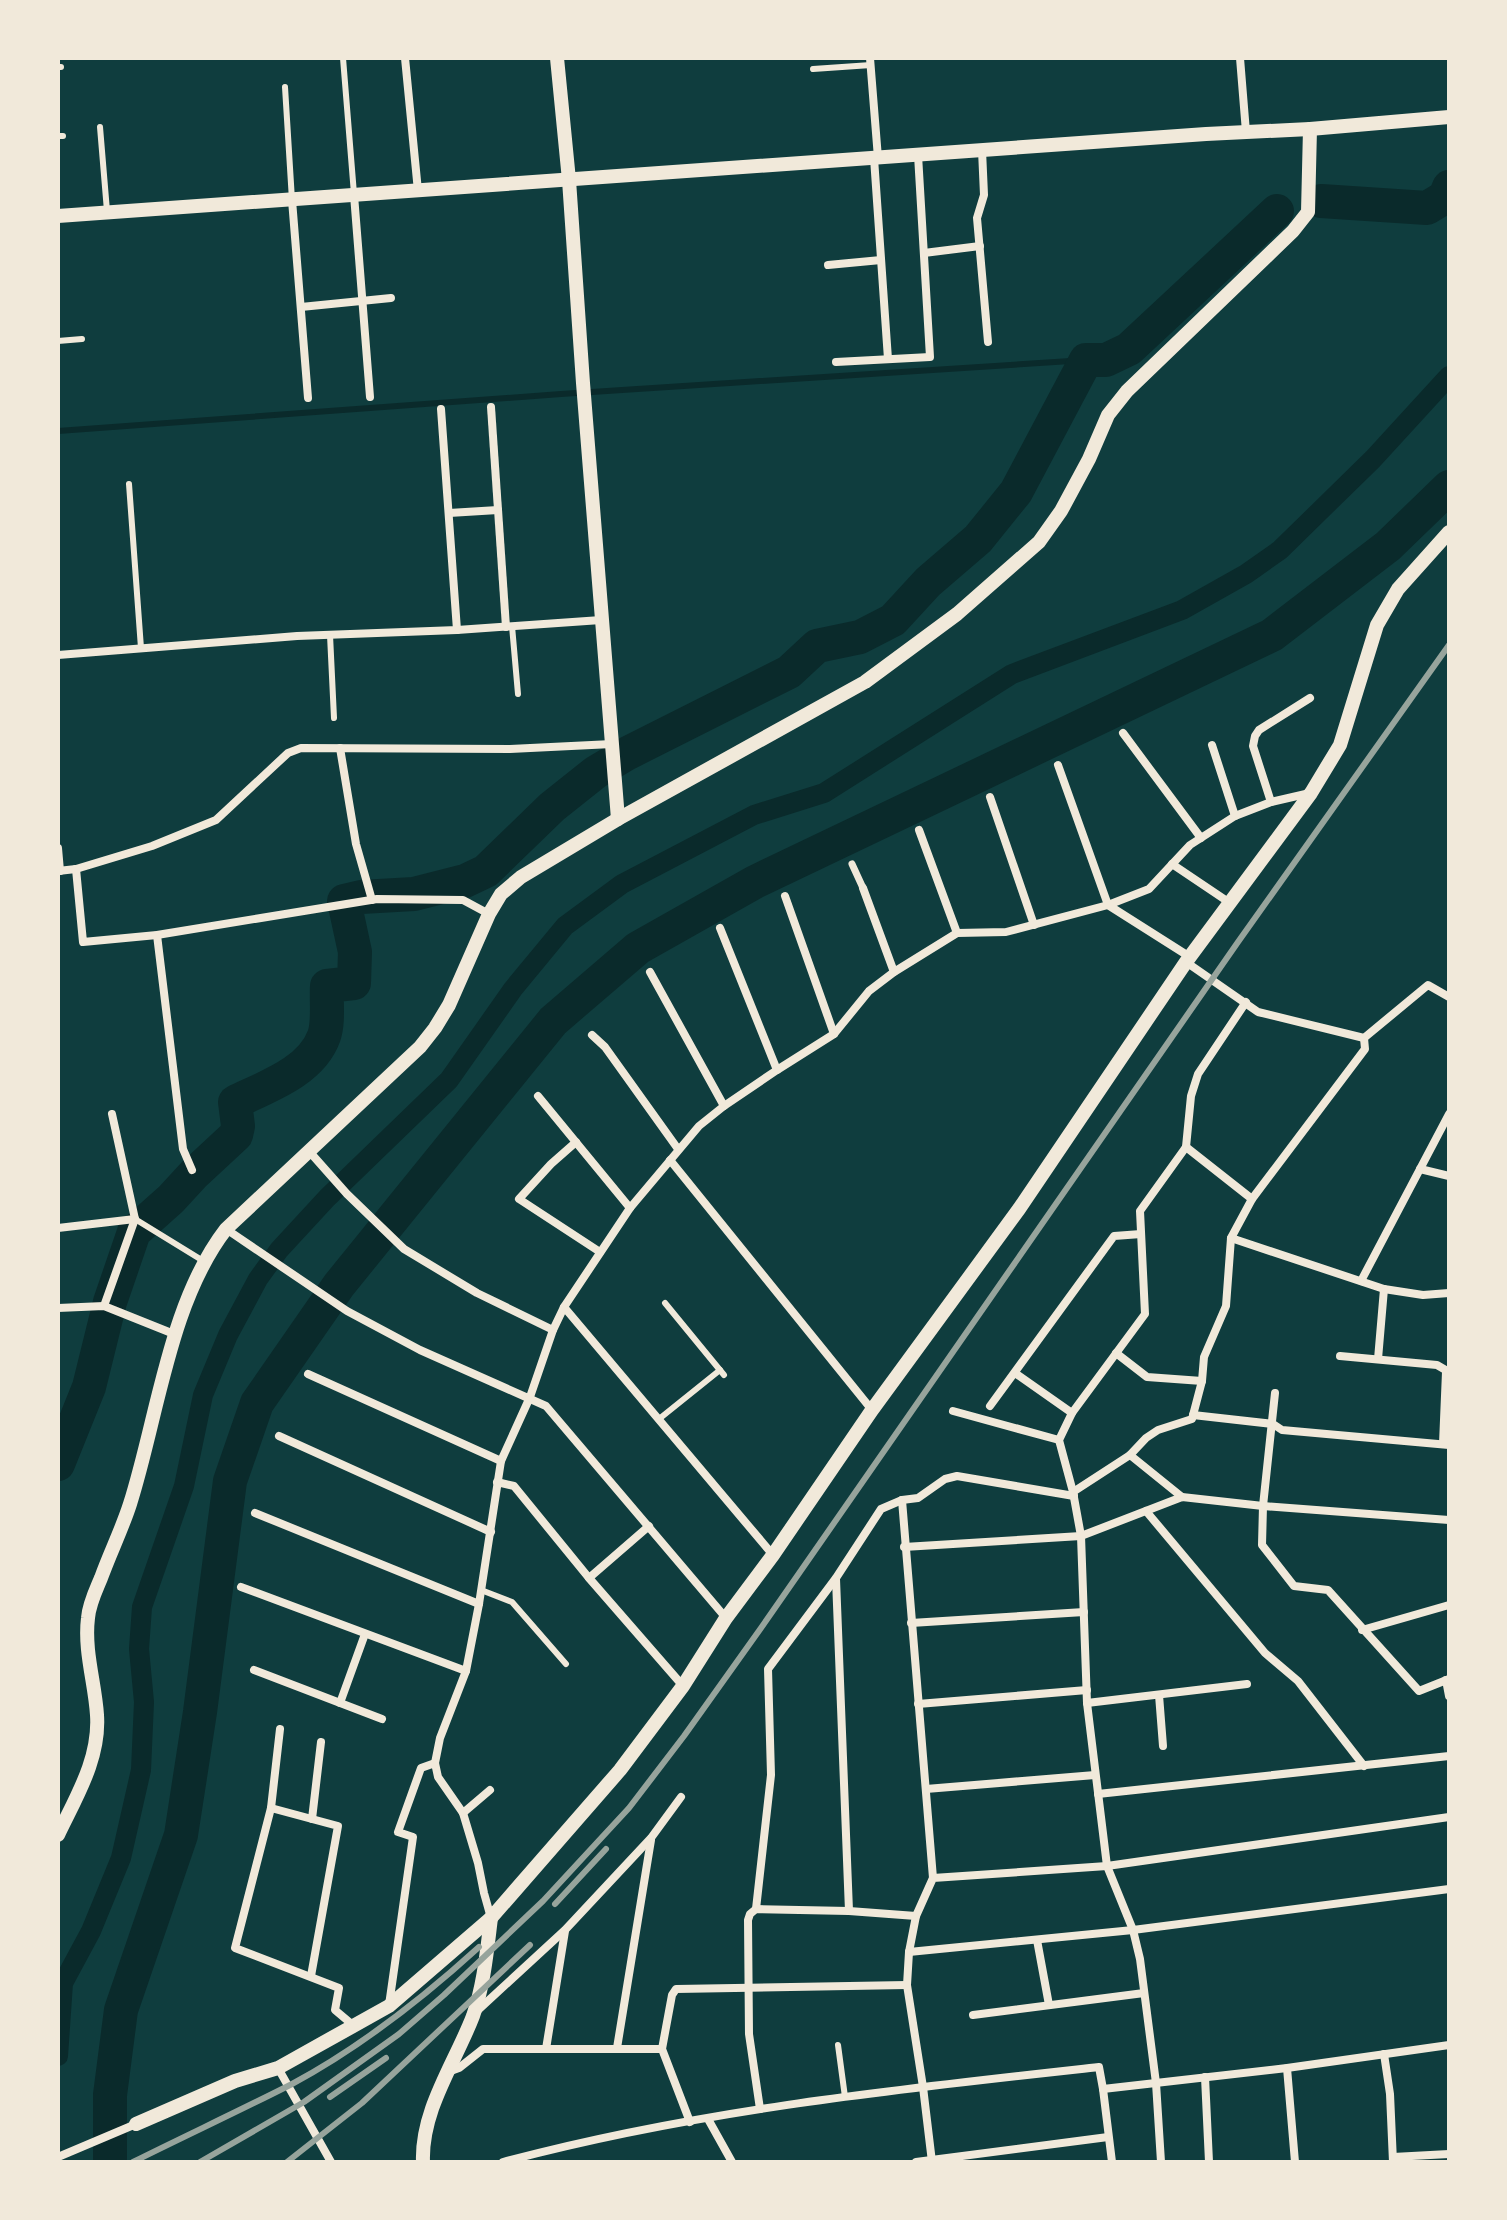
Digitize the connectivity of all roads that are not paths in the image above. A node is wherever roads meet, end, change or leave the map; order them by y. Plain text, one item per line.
1 (343, 58) edge
2 (405, 58) edge
3 (557, 58) edge
4 (1240, 58) edge
5 (870, 61) edge
6 (813, 69) dead end
7 (285, 87) dead end
8 (1449, 117) edge
9 (100, 127) dead end
10 (1310, 129) junction
11 (1246, 132) junction
12 (982, 150) junction
13 (918, 155) junction
14 (876, 158) junction
15 (569, 180) junction
16 (418, 191) junction
17 (354, 195) junction
18 (292, 200) junction
19 (107, 213) junction
20 (58, 216) edge
21 (980, 246) junction
22 (924, 253) junction
23 (881, 260) junction
24 (828, 265) dead end
25 (391, 298) dead end
26 (362, 302) junction
27 (301, 307) junction
28 (82, 339) dead end
29 (58, 341) edge
30 (988, 342) dead end
31 (888, 359) junction
32 (836, 362) dead end
33 (370, 397) dead end
34 (308, 398) dead end
35 (491, 407) dead end
36 (441, 409) dead end
37 (129, 484) dead end
38 (498, 510) junction
39 (449, 513) junction
40 (1449, 532) edge
41 (601, 620) junction
42 (509, 626) junction
43 (457, 630) junction
44 (330, 635) junction
45 (141, 648) junction
46 (58, 655) edge
47 (518, 694) dead end
48 (1310, 698) dead end
49 (334, 718) dead end
50 (1123, 733) dead end
51 (612, 744) junction
52 (1212, 745) dead end
53 (340, 748) junction
54 (1058, 765) dead end
55 (1311, 793) junction
56 (990, 797) dead end
57 (1271, 802) junction
58 (1235, 816) junction
59 (618, 819) junction
60 (919, 830) dead end
61 (1201, 838) junction
62 (58, 848) edge
63 (852, 864) dead end
64 (1172, 864) junction
65 (76, 869) junction
66 (59, 871) edge
67 (863, 888) joint
68 (785, 896) dead end
69 (372, 900) junction
70 (1230, 903) junction
71 (1108, 905) junction
72 (489, 914) junction
73 (1034, 925) junction
74 (720, 928) dead end
75 (957, 933) junction
76 (157, 935) junction
77 (1188, 960) junction
78 (650, 972) dead end
79 (894, 972) junction
80 (1449, 997) edge
81 (1246, 1002) junction
82 (834, 1034) junction
83 (592, 1035) dead end
84 (1364, 1038) junction
85 (777, 1070) junction
86 (538, 1096) dead end
87 (724, 1106) junction
88 (112, 1114) dead end
89 (1449, 1114) edge
90 (576, 1142) junction
91 (1186, 1147) junction
92 (678, 1149) junction
93 (313, 1156) junction
94 (670, 1160) junction
95 (1420, 1169) junction
96 (192, 1170) dead end
97 (1449, 1176) edge
98 (1252, 1199) junction
99 (630, 1208) junction
100 (142, 1222) junction
101 (58, 1228) edge
102 (226, 1229) junction
103 (1141, 1234) junction
104 (1231, 1238) junction
105 (600, 1252) junction
106 (205, 1262) junction
107 (1361, 1281) junction
108 (1384, 1289) junction
109 (1449, 1293) edge
110 (665, 1303) dead end
111 (107, 1307) junction
112 (564, 1307) junction
113 (58, 1308) edge
114 (553, 1330) junction
115 (174, 1334) junction
116 (1116, 1353) junction
117 (1340, 1356) dead end
118 (1378, 1359) junction
119 (1448, 1372) edge
120 (1015, 1373) junction
121 (308, 1374) dead end
122 (1202, 1381) junction
123 (1275, 1393) dead end
124 (530, 1397) junction
125 (990, 1406) dead end
126 (872, 1410) junction
127 (953, 1411) dead end
128 (1072, 1413) junction
129 (1193, 1415) junction
130 (659, 1419) junction
131 (1273, 1424) junction
132 (279, 1436) dead end
133 (1059, 1440) junction
134 (1446, 1444) edge
135 (1130, 1455) junction
136 (501, 1461) junction
137 (497, 1482) junction
138 (1074, 1494) junction
139 (1182, 1497) junction
140 (902, 1500) junction
141 (1263, 1506) junction
142 (1146, 1511) junction
143 (255, 1513) dead end
144 (1449, 1520) edge
145 (649, 1526) junction
146 (491, 1532) junction
147 (1081, 1536) junction
148 (904, 1547) junction
149 (773, 1555) junction
150 (589, 1578) junction
151 (836, 1578) junction
152 (241, 1587) dead end
153 (481, 1590) junction
154 (479, 1604) junction
155 (1449, 1605) edge
156 (1084, 1612) junction
157 (726, 1618) junction
158 (911, 1623) junction
159 (1362, 1630) junction
160 (365, 1634) junction
161 (566, 1664) dead end
162 (254, 1670) dead end
163 (466, 1671) junction
164 (1447, 1680) edge
165 (1247, 1684) dead end
166 (683, 1686) junction
167 (1087, 1690) junction
168 (1159, 1695) junction
169 (1449, 1696) edge
170 (340, 1703) junction
171 (1087, 1703) junction
172 (918, 1704) junction
173 (382, 1719) dead end
174 (280, 1729) dead end
175 (321, 1742) dead end
176 (1163, 1746) dead end
177 (1449, 1756) edge
178 (435, 1763) junction
179 (1364, 1766) junction
180 (1095, 1775) junction
181 (926, 1789) junction
182 (490, 1790) dead end
183 (1098, 1794) junction
184 (681, 1797) dead end
185 (271, 1808) junction
186 (463, 1813) junction
187 (1449, 1817) edge
188 (312, 1819) junction
189 (58, 1835) edge
190 (651, 1838) junction
191 (1107, 1866) junction
192 (933, 1878) junction
193 (1449, 1889) edge
194 (756, 1909) junction
195 (849, 1911) junction
196 (916, 1916) junction
197 (491, 1918) junction
198 (565, 1930) junction
199 (1133, 1930) junction
200 (1037, 1940) junction
201 (909, 1952) junction
202 (311, 1976) junction
203 (907, 1985) junction
204 (748, 1987) junction
205 (1144, 1993) junction
206 (1049, 2005) junction
207 (389, 2006) junction
208 (473, 2015) junction
209 (973, 2015) dead end
210 (354, 2026) junction
211 (464, 2035) junction
212 (838, 2045) dead end
213 (1449, 2045) edge
214 (617, 2048) junction
215 (483, 2049) junction
216 (546, 2049) junction
217 (662, 2049) junction
218 (1384, 2054) junction
219 (278, 2068) junction
220 (1287, 2068) junction
221 (447, 2072) junction
222 (1205, 2077) junction
223 (1156, 2083) junction
224 (923, 2087) junction
225 (1103, 2089) junction
226 (845, 2097) junction
227 (760, 2109) junction
228 (708, 2119) junction
229 (690, 2122) junction
230 (136, 2124) joint
231 (1108, 2137) junction
232 (1449, 2154) edge
233 (61, 2156) edge
234 (1393, 2160) edge
235 (932, 2161) edge
236 (331, 2162) edge
237 (423, 2162) edge
238 (503, 2162) edge
239 (732, 2162) edge
240 (916, 2162) edge
241 (1112, 2162) edge
242 (1161, 2162) edge
243 (1209, 2162) edge
244 (1295, 2162) edge

1 - 17 lane
2 - 16 street
3 - 15 street
4 - 11 street
5 - 6 lane
5 - 14 street
7 - 18 lane
8 - 10 street
9 - 19 lane
10 - 11 street
10 - 59 street
11 - 12 street
12 - 13 street
12 - 21 street
13 - 14 street
13 - 22 street
14 - 15 street
14 - 23 street
15 - 16 street
15 - 41 street
16 - 17 street
17 - 18 street
17 - 26 street
18 - 19 street
18 - 27 street
19 - 20 street
21 - 22 street
21 - 30 street
22 - 31 street
23 - 24 street
23 - 31 street
25 - 26 street
26 - 27 street
26 - 33 street
27 - 34 street
28 - 29 lane
31 - 32 street
35 - 38 street
36 - 39 street
37 - 45 lane
38 - 39 street
38 - 42 street
39 - 43 street
40 - 55 street
41 - 42 street
41 - 51 street
42 - 43 street
42 - 47 lane
43 - 44 street
44 - 45 street
44 - 49 lane
45 - 46 street
48 - 57 street
50 - 61 street
51 - 53 street
51 - 59 street
52 - 58 street
53 - 65 street
53 - 69 street
54 - 71 street
55 - 57 street
55 - 70 street
56 - 73 street
57 - 58 street
58 - 61 street
59 - 72 street
60 - 75 street
61 - 64 street
62 - 66 street
63 - 67 street
64 - 70 street
64 - 71 street
65 - 66 street
65 - 76 street
67 - 79 street
68 - 82 street
69 - 72 street
69 - 76 street
70 - 77 street
71 - 73 street
71 - 77 street
72 - 93 street
73 - 75 street
74 - 85 street
75 - 79 street
76 - 96 street
77 - 81 street
77 - 126 street
78 - 87 street
79 - 82 street
80 - 84 street
81 - 84 street
81 - 91 street
82 - 85 street
83 - 92 street
84 - 98 street
85 - 87 street
86 - 90 street
87 - 92 street
88 - 100 street
89 - 95 street
90 - 99 street
90 - 105 street
91 - 98 street
91 - 103 street
92 - 94 street
93 - 102 street
93 - 114 street
94 - 99 street
94 - 126 street
95 - 97 street
95 - 107 street
98 - 104 street
99 - 105 street
100 - 101 street
100 - 106 lane
100 - 111 street
102 - 106 street
102 - 124 street
103 - 116 street
103 - 120 street
104 - 107 street
104 - 122 street
105 - 112 street
106 - 115 street
107 - 108 street
108 - 109 street
108 - 118 street
110 - 130 lane
111 - 113 street
111 - 115 street
112 - 114 street
112 - 130 street
114 - 124 street
115 - 189 street
116 - 122 street
116 - 128 street
117 - 118 street
118 - 119 street
119 - 134 street
120 - 125 street
120 - 128 street
121 - 136 street
122 - 129 street
123 - 131 street
124 - 136 street
124 - 145 street
126 - 149 street
127 - 133 street
128 - 133 street
129 - 131 street
129 - 135 street
130 - 149 street
131 - 134 street
131 - 141 street
132 - 146 street
133 - 138 street
135 - 138 street
135 - 139 street
136 - 137 street
137 - 146 street
137 - 150 street
138 - 140 street
138 - 147 street
139 - 141 street
139 - 142 street
140 - 148 street
140 - 151 street
141 - 144 street
141 - 159 street
142 - 147 street
142 - 179 street
143 - 154 street
145 - 150 street
145 - 157 street
146 - 153 street
147 - 148 street
147 - 156 street
148 - 158 street
149 - 157 street
150 - 166 street
151 - 194 street
151 - 195 street
152 - 160 street
153 - 154 street
153 - 161 lane
154 - 163 street
155 - 159 street
156 - 158 street
156 - 167 street
157 - 166 street
158 - 172 street
159 - 164 street
160 - 163 street
160 - 170 street
162 - 170 street
163 - 178 street
164 - 169 street
165 - 168 street
166 - 197 street
167 - 171 street
167 - 172 street
168 - 171 street
168 - 176 street
170 - 173 street
171 - 180 street
172 - 181 street
174 - 185 street
175 - 188 street
177 - 179 street
178 - 186 street
178 - 207 street
179 - 183 street
180 - 181 street
180 - 183 street
181 - 192 street
182 - 186 street
183 - 191 street
184 - 190 street
185 - 188 street
185 - 202 street
186 - 197 street
187 - 191 street
188 - 202 street
190 - 198 street
190 - 214 street
191 - 192 street
191 - 199 street
192 - 196 street
193 - 199 street
194 - 195 street
194 - 204 street
195 - 196 street
196 - 201 street
197 - 207 street
197 - 208 street
198 - 208 street
198 - 216 street
199 - 200 street
199 - 205 street
200 - 201 street
200 - 206 street
201 - 203 street
202 - 210 street
203 - 204 street
203 - 224 street
204 - 217 street
204 - 227 street
205 - 206 street
205 - 223 street
206 - 209 street
207 - 210 street
208 - 211 street
210 - 219 street
211 - 215 street
211 - 221 street
212 - 226 lane
213 - 218 street
214 - 216 street
214 - 217 street
215 - 216 street
215 - 221 street
217 - 229 street
218 - 220 street
218 - 234 street
219 - 230 street
219 - 236 street
220 - 222 street
220 - 244 street
221 - 237 street
222 - 223 street
222 - 243 street
223 - 225 street
223 - 242 street
224 - 225 street
224 - 226 street
224 - 235 street
225 - 231 street
226 - 227 street
227 - 228 street
228 - 229 street
228 - 239 street
229 - 238 street
230 - 233 street
231 - 235 street
231 - 241 street
232 - 234 street
235 - 240 street

